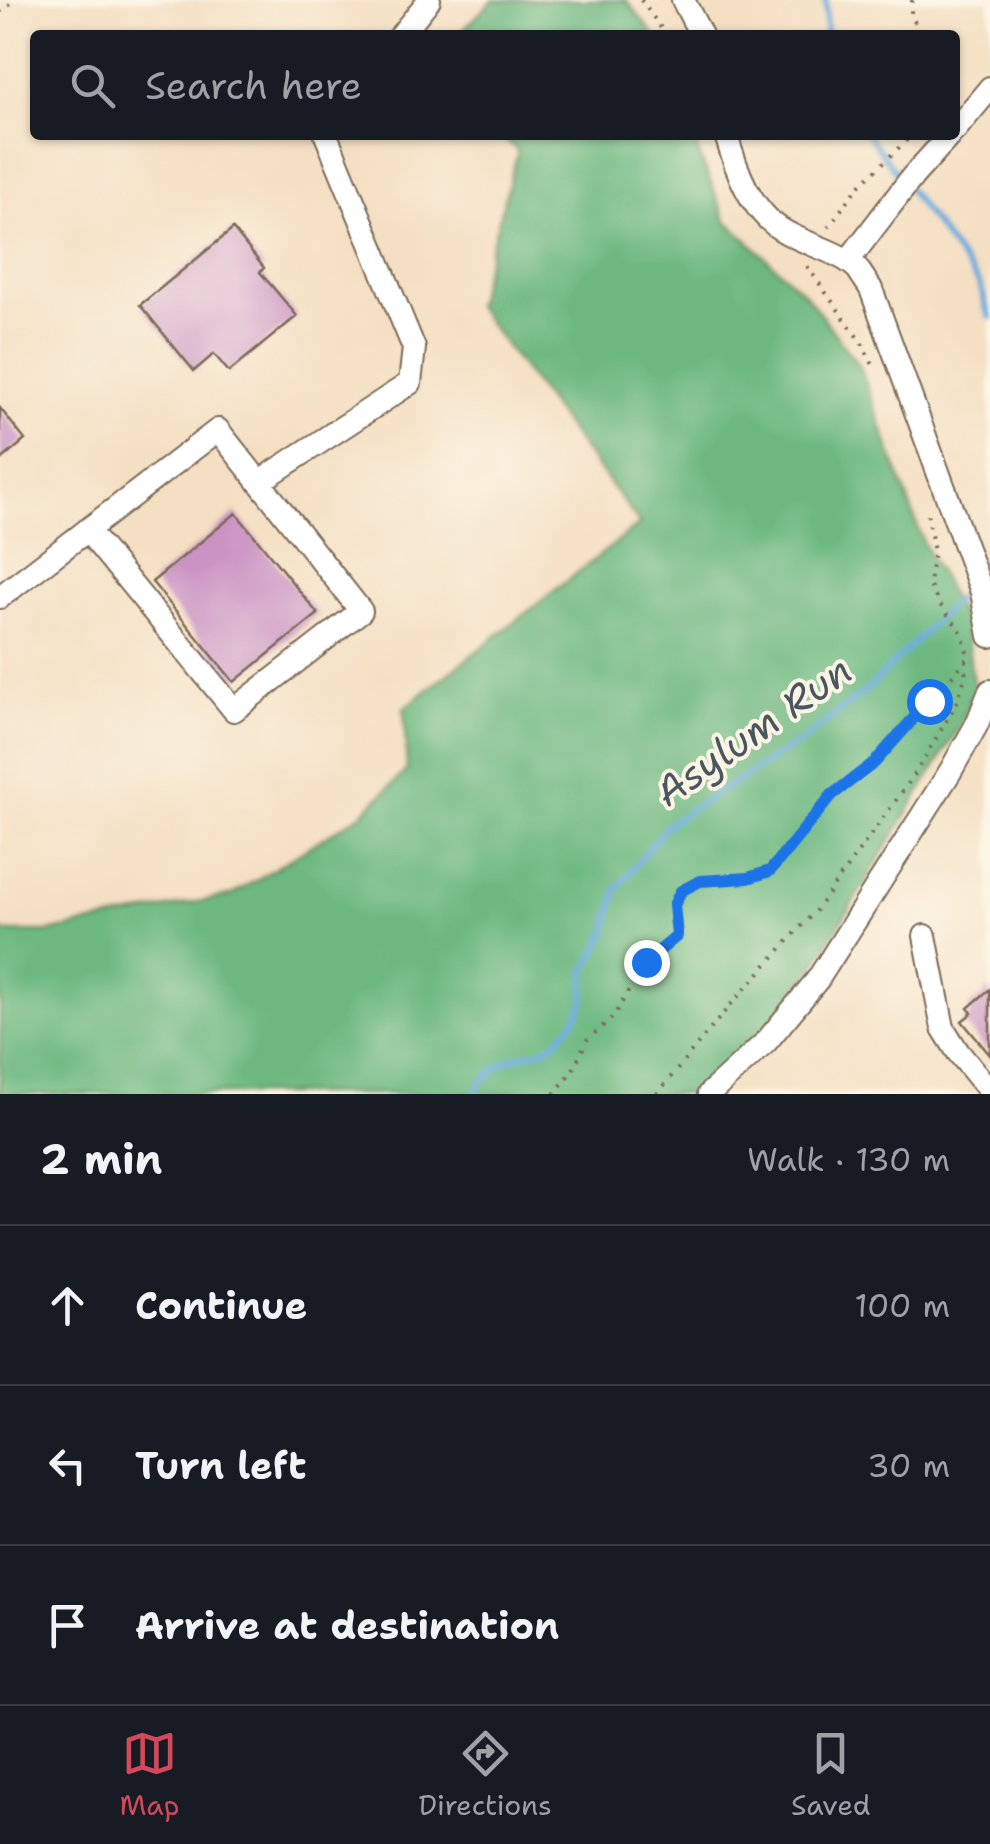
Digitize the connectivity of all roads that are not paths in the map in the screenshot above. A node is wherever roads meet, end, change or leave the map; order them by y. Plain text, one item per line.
1 (430, 0) edge
2 (683, 0) edge
3 (405, 30) edge
4 (698, 30) edge
5 (990, 88) edge
6 (960, 124) edge
7 (328, 140) edge
8 (728, 140) edge
9 (946, 140) edge
10 (848, 261) junction
11 (259, 482) junction
12 (87, 530) junction
13 (0, 597) edge
14 (990, 636) edge
15 (990, 691) edge
16 (924, 936) dead end
17 (990, 1091) edge
18 (709, 1094) edge

1 - 3 street
2 - 4 street
5 - 6 street
7 - 11 street
8 - 10 street
9 - 10 street
10 - 14 street
11 - 12 street
11 - 12 street
12 - 13 street
15 - 18 street
16 - 17 street

